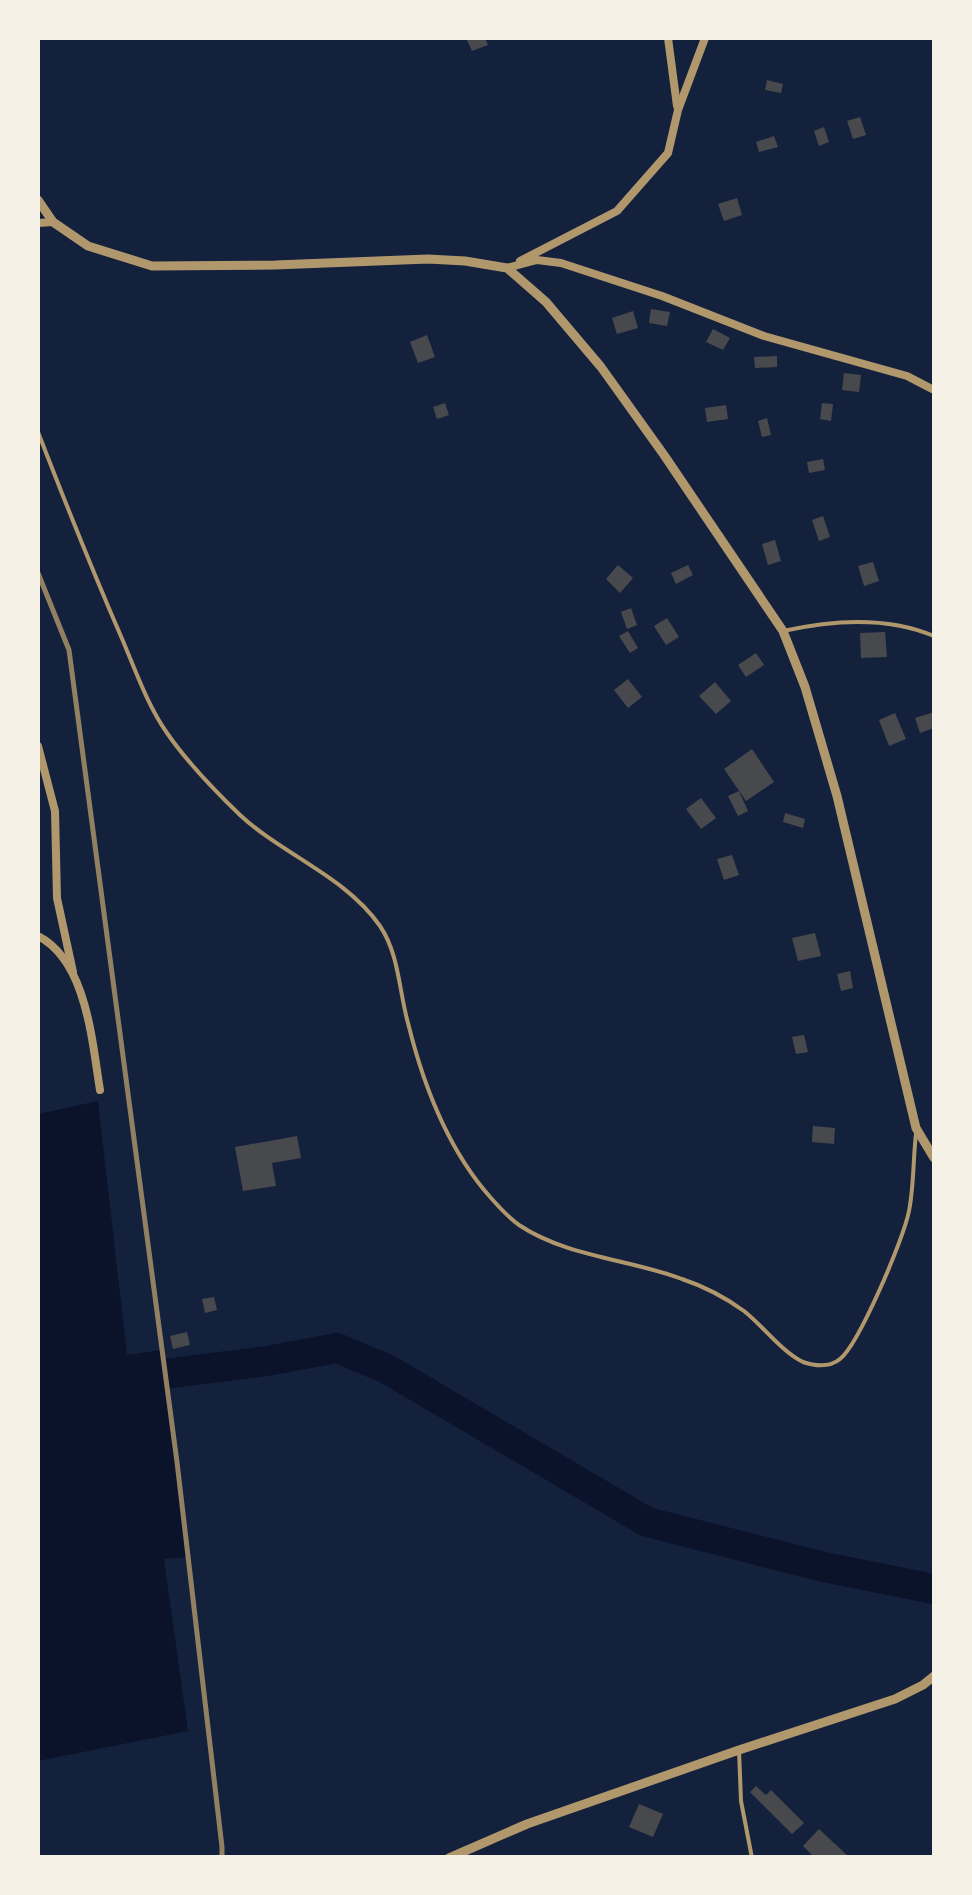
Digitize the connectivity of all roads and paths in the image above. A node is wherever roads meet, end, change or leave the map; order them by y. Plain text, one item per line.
1 (668, 38) edge
2 (705, 38) edge
3 (678, 110) junction
4 (38, 200) edge
5 (53, 222) junction
6 (38, 223) edge
7 (507, 268) junction
8 (934, 390) edge
9 (38, 432) edge
10 (783, 631) junction
11 (934, 636) edge
12 (38, 746) edge
13 (38, 936) edge
14 (73, 972) junction
15 (100, 1090) dead end
16 (916, 1128) junction
17 (934, 1158) edge
18 (934, 1676) edge
19 (738, 1750) junction
20 (449, 1858) edge
21 (752, 1858) edge

1 - 3 street
2 - 3 street
3 - 7 street
4 - 5 street
5 - 6 street
5 - 7 street
7 - 8 street
7 - 10 street
9 - 16 lane
10 - 11 lane
10 - 16 street
12 - 14 street
13 - 14 street
14 - 15 street
16 - 17 street
18 - 19 street
19 - 20 street
19 - 21 lane

